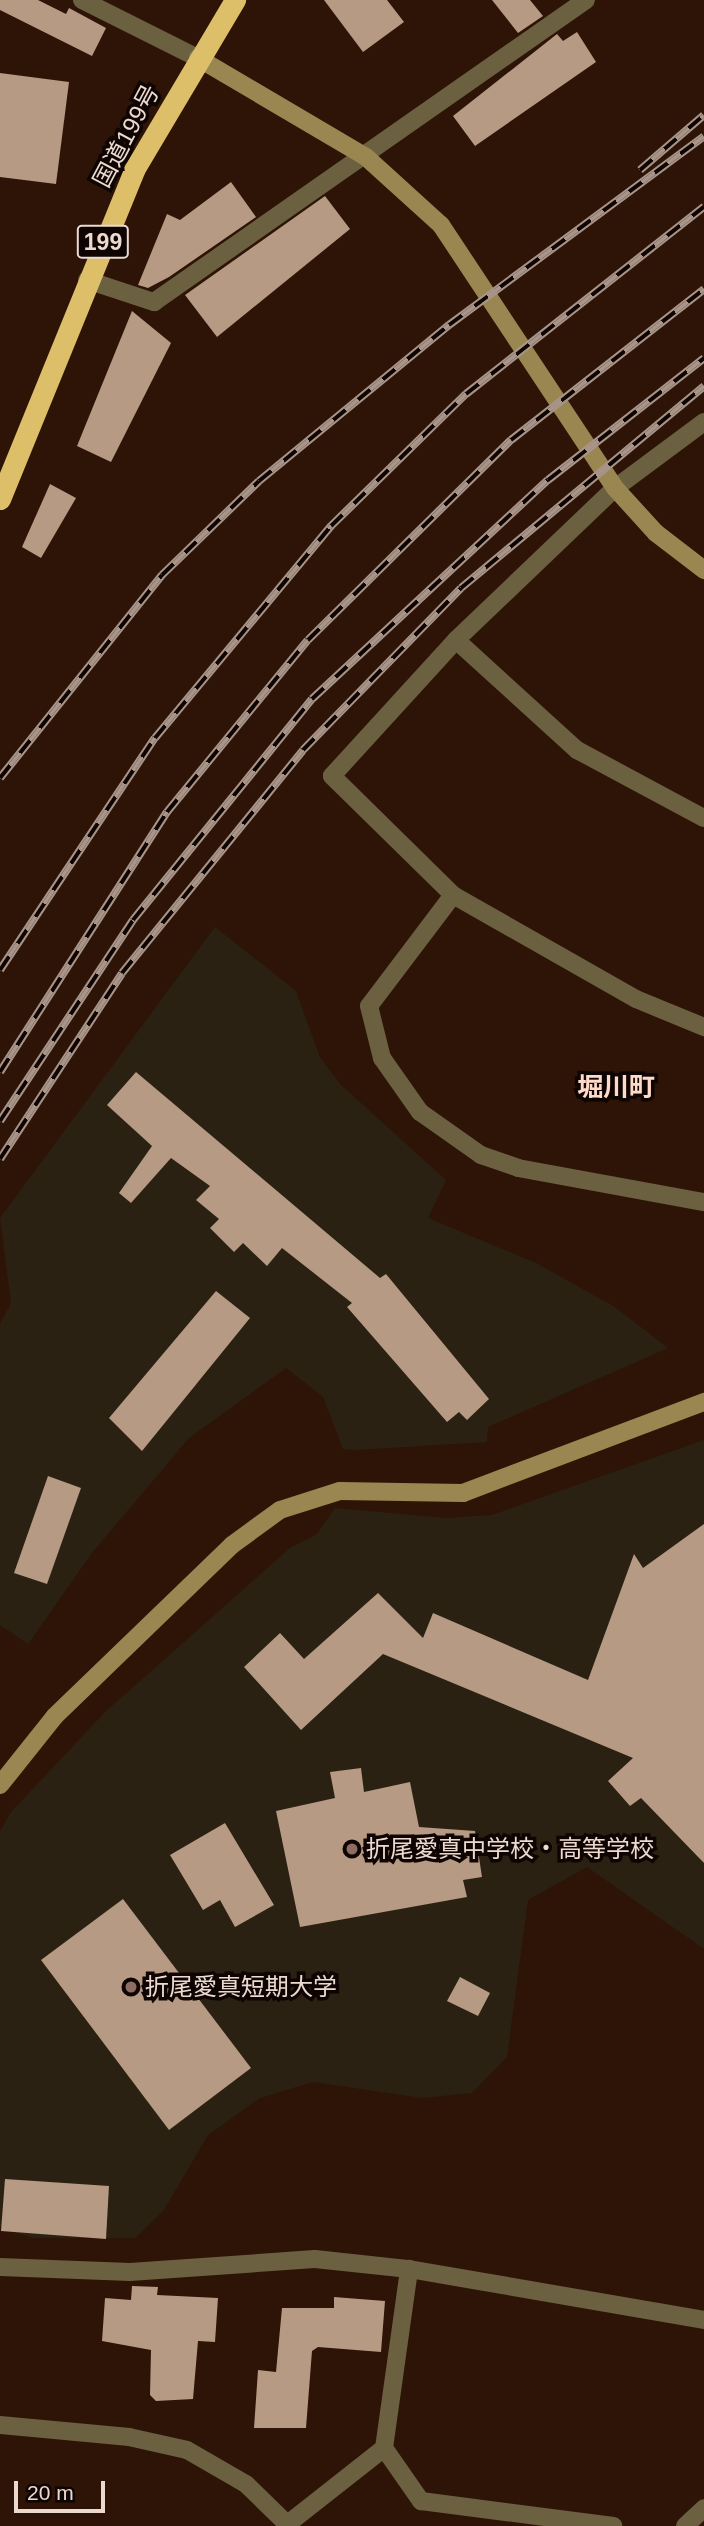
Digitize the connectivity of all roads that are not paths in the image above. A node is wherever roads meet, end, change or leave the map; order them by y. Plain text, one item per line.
1 (82, 0) edge
2 (235, 0) edge
3 (586, 0) edge
4 (558, 8) edge
5 (198, 58) junction
6 (366, 157) junction
7 (87, 280) junction
8 (704, 422) edge
9 (615, 488) junction
10 (0, 499) edge
11 (704, 570) edge
12 (456, 640) junction
13 (704, 818) edge
14 (453, 895) junction
15 (704, 1027) edge
16 (704, 1202) edge
17 (704, 1402) edge
18 (0, 1785) edge
19 (0, 2267) edge
20 (409, 2269) junction
21 (704, 2320) edge
22 (0, 2425) edge
23 (384, 2448) junction
24 (704, 2508) edge
25 (287, 2525) edge
26 (613, 2526) edge
27 (685, 2526) edge

1 - 5 street
2 - 5 highway, 国道199号 / 199
3 - 4 street
4 - 6 street
5 - 6 street
5 - 7 highway, 国道199号 / 199
6 - 7 street
6 - 9 street
7 - 10 highway, 国道199号 / 199
8 - 9 street
9 - 11 street
9 - 12 street
12 - 13 street
12 - 14 street
14 - 15 street
14 - 16 street
17 - 18 street
19 - 20 street
20 - 21 street
20 - 23 street
22 - 25 street
23 - 25 street
23 - 26 street
24 - 27 street

